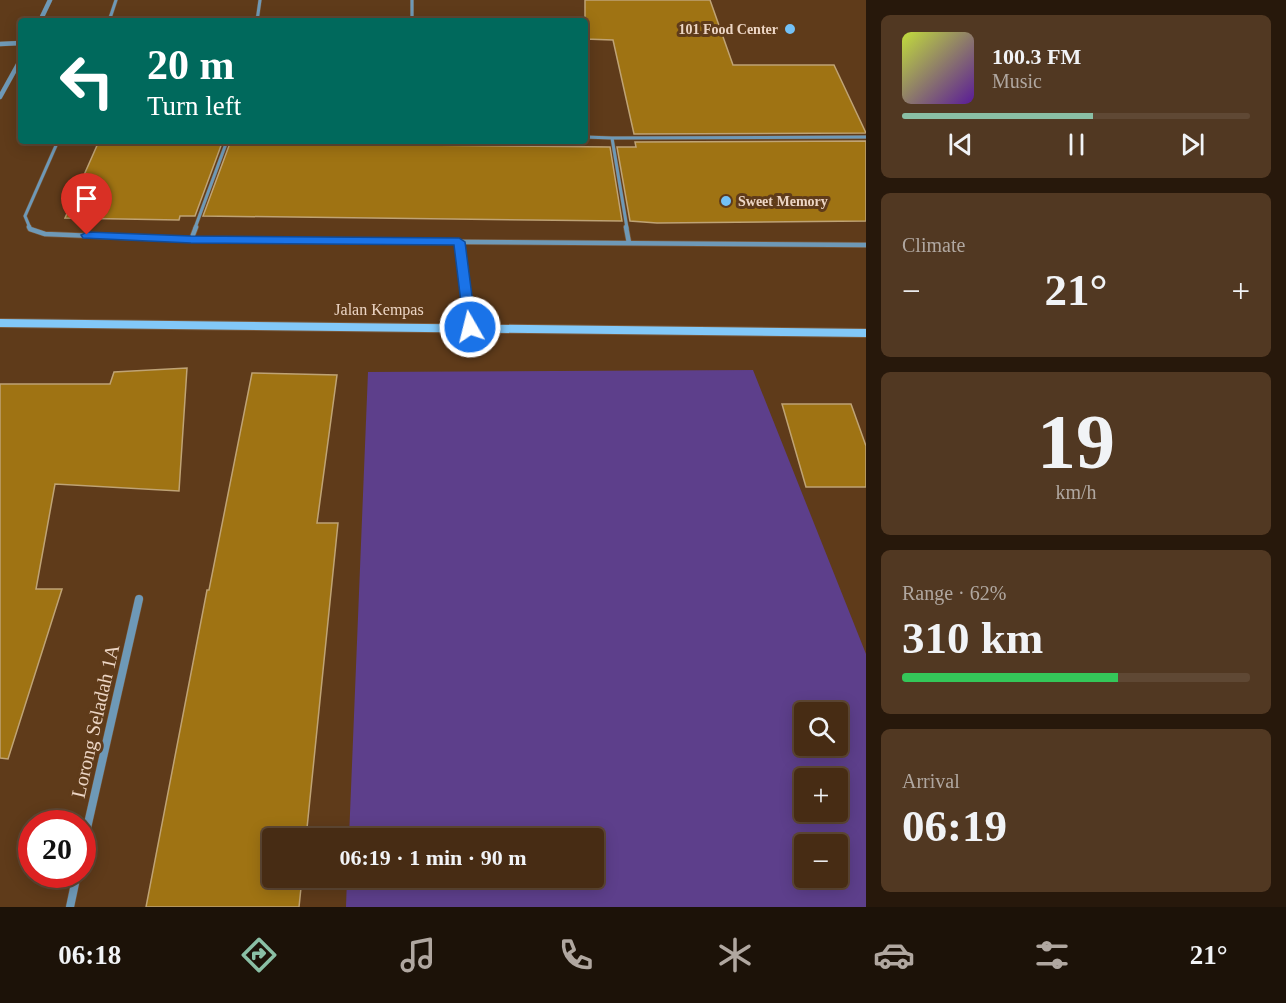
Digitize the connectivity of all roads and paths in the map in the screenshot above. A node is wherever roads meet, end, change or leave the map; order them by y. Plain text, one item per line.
1 (50, 0) edge
2 (116, 0) edge
3 (260, 0) edge
4 (412, 0) edge
5 (41, 18) edge
6 (110, 18) edge
7 (257, 18) edge
8 (412, 18) edge
9 (18, 43) edge
10 (0, 44) edge
11 (18, 64) edge
12 (0, 97) edge
13 (588, 137) edge
14 (866, 137) edge
15 (612, 138) junction
16 (57, 144) edge
17 (226, 144) edge
18 (191, 240) junction
19 (459, 242) junction
20 (629, 243) junction
21 (866, 245) edge
22 (0, 322) edge
23 (470, 327) junction
24 (866, 333) edge
25 (139, 599) dead end
26 (91, 810) edge
27 (74, 888) edge
28 (70, 907) edge

1 - 5 street
2 - 6 lane
3 - 7 lane
4 - 8 lane
9 - 10 street
11 - 12 street
13 - 15 lane
14 - 15 lane
15 - 20 lane
16 - 18 lane
17 - 18 lane
18 - 19 lane
19 - 20 lane
19 - 23 lane
20 - 21 lane
22 - 23 street, Jalan Kempas
23 - 24 street, Jalan Kempas
25 - 26 street, Lorong Seladah 1A
27 - 28 street

